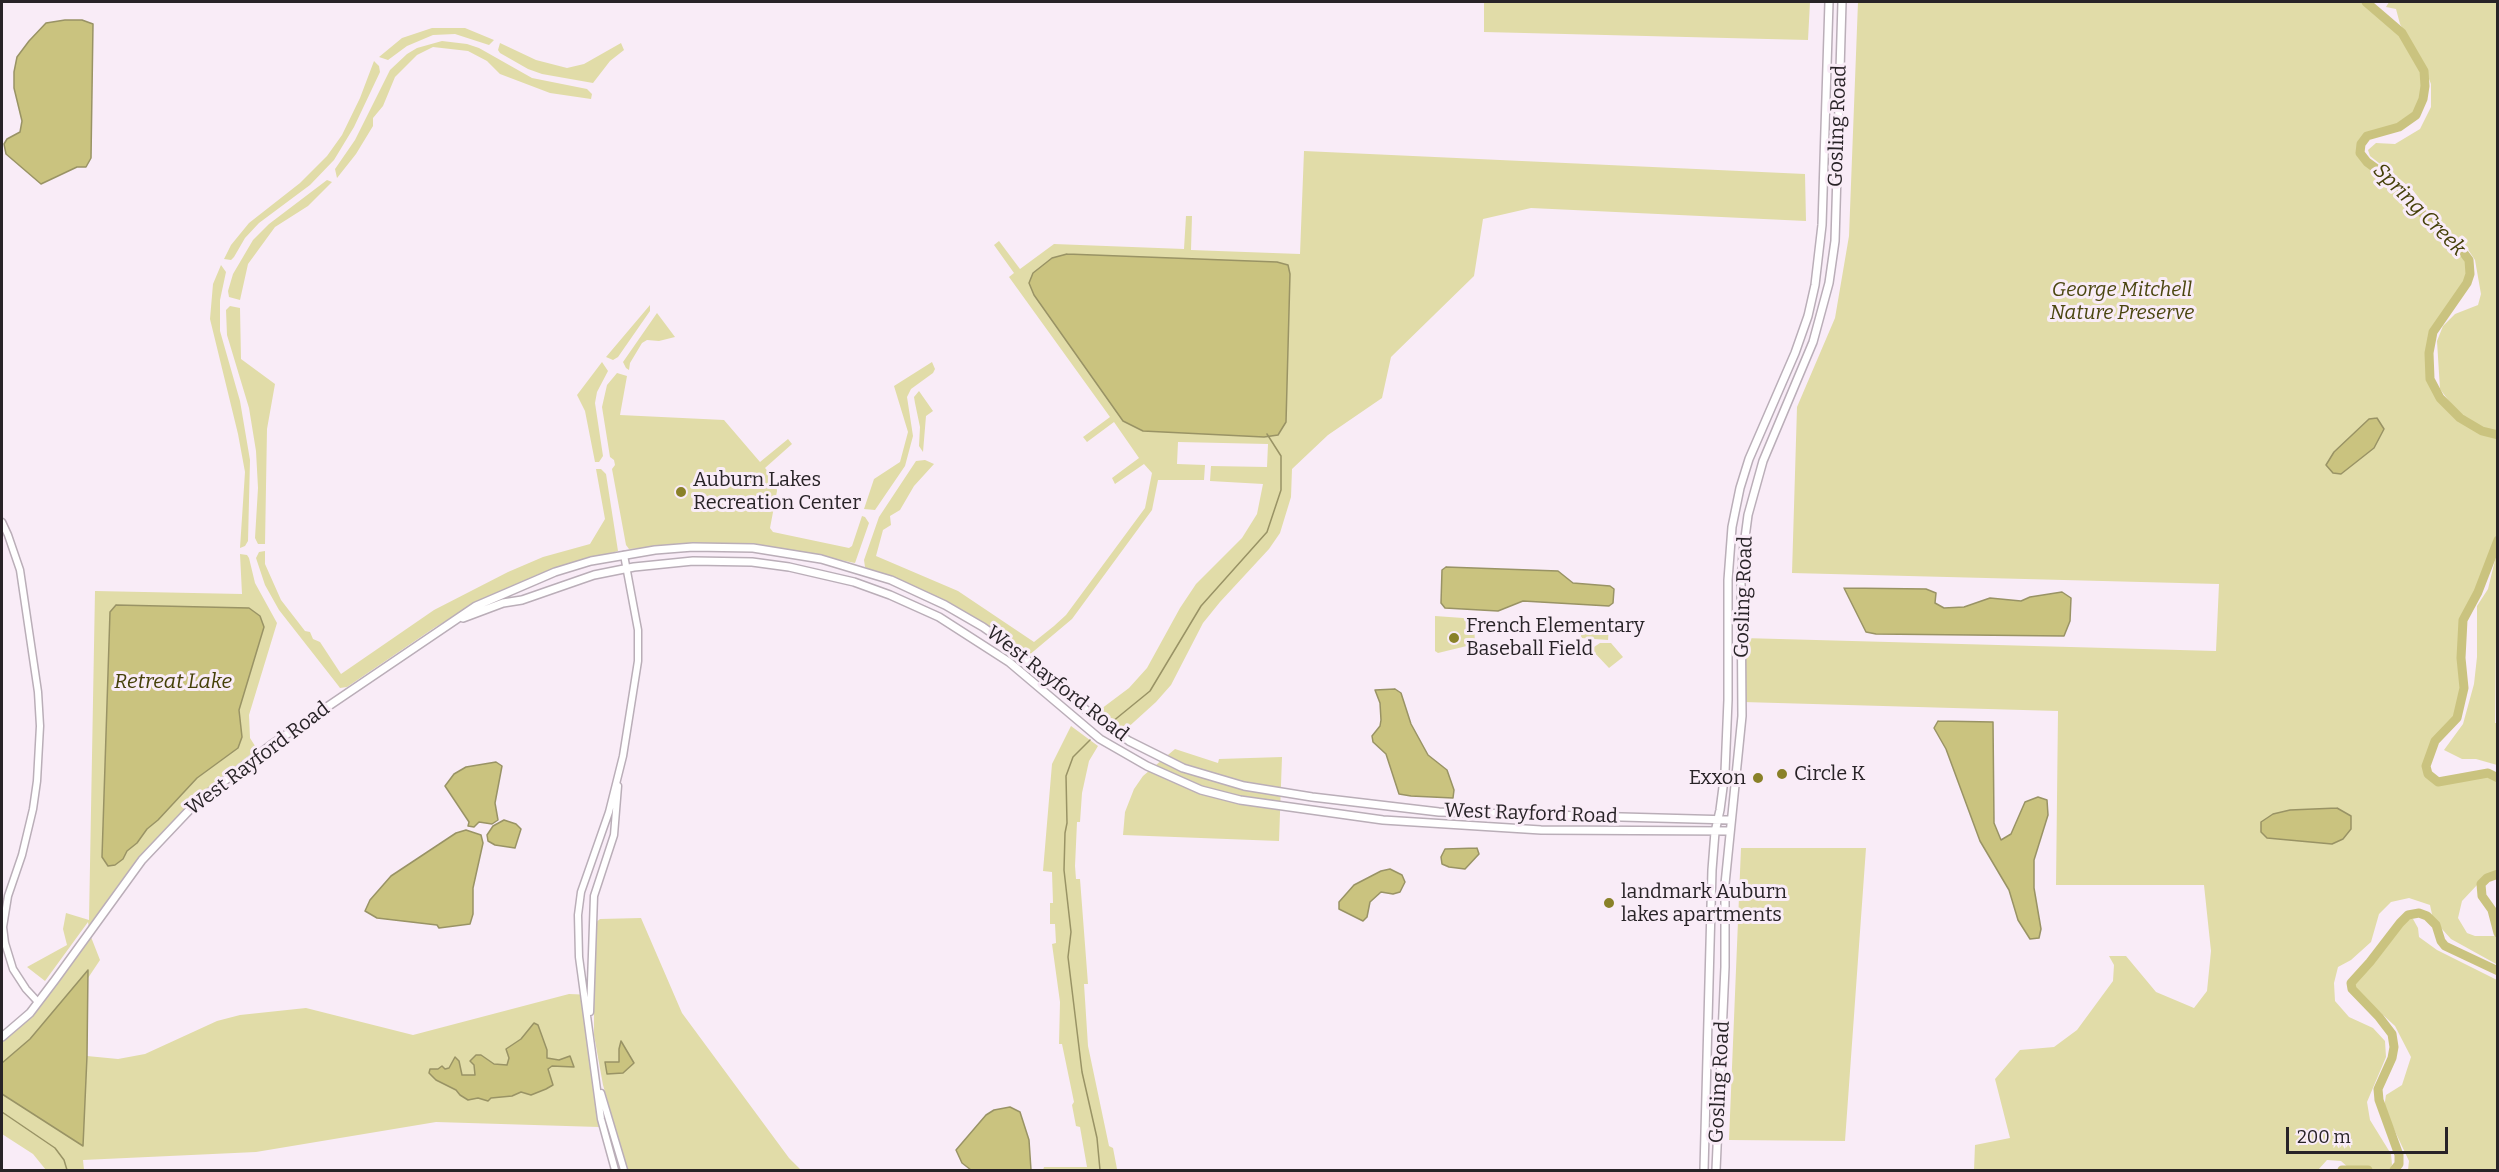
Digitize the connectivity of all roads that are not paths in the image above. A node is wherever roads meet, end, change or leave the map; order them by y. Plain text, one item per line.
1 (1829, 2) edge
2 (1842, 2) edge
3 (2, 522) edge
4 (624, 555) junction
5 (627, 568) junction
6 (452, 622) junction
7 (619, 772) junction
8 (1312, 797) junction
9 (1310, 811) junction
10 (1718, 820) junction
11 (1731, 820) junction
12 (1729, 831) junction
13 (1715, 832) junction
14 (38, 1002) junction
15 (590, 1034) junction
16 (2, 1037) edge
17 (597, 1076) junction
18 (615, 1170) edge
19 (624, 1170) edge
20 (1704, 1170) edge
21 (1716, 1170) edge

1 - 10 main road, Gosling Road
2 - 11 main road, Gosling Road
3 - 14 street
4 - 5 street
4 - 6 main road, West Rayford Road
4 - 8 main road, West Rayford Road
5 - 6 main road, West Rayford Road
5 - 7 street
5 - 9 main road, West Rayford Road
6 - 14 main road, West Rayford Road
7 - 15 street
7 - 15 street
8 - 9 main road
8 - 10 main road, West Rayford Road
9 - 13 main road, West Rayford Road
10 - 11 main road, West Rayford Road
10 - 13 main road, Gosling Road
11 - 12 main road, Gosling Road
12 - 13 main road, West Rayford Road
12 - 21 main road, Gosling Road
13 - 20 main road, Gosling Road
14 - 16 main road, West Rayford Road
15 - 17 street
17 - 18 street
17 - 19 street

